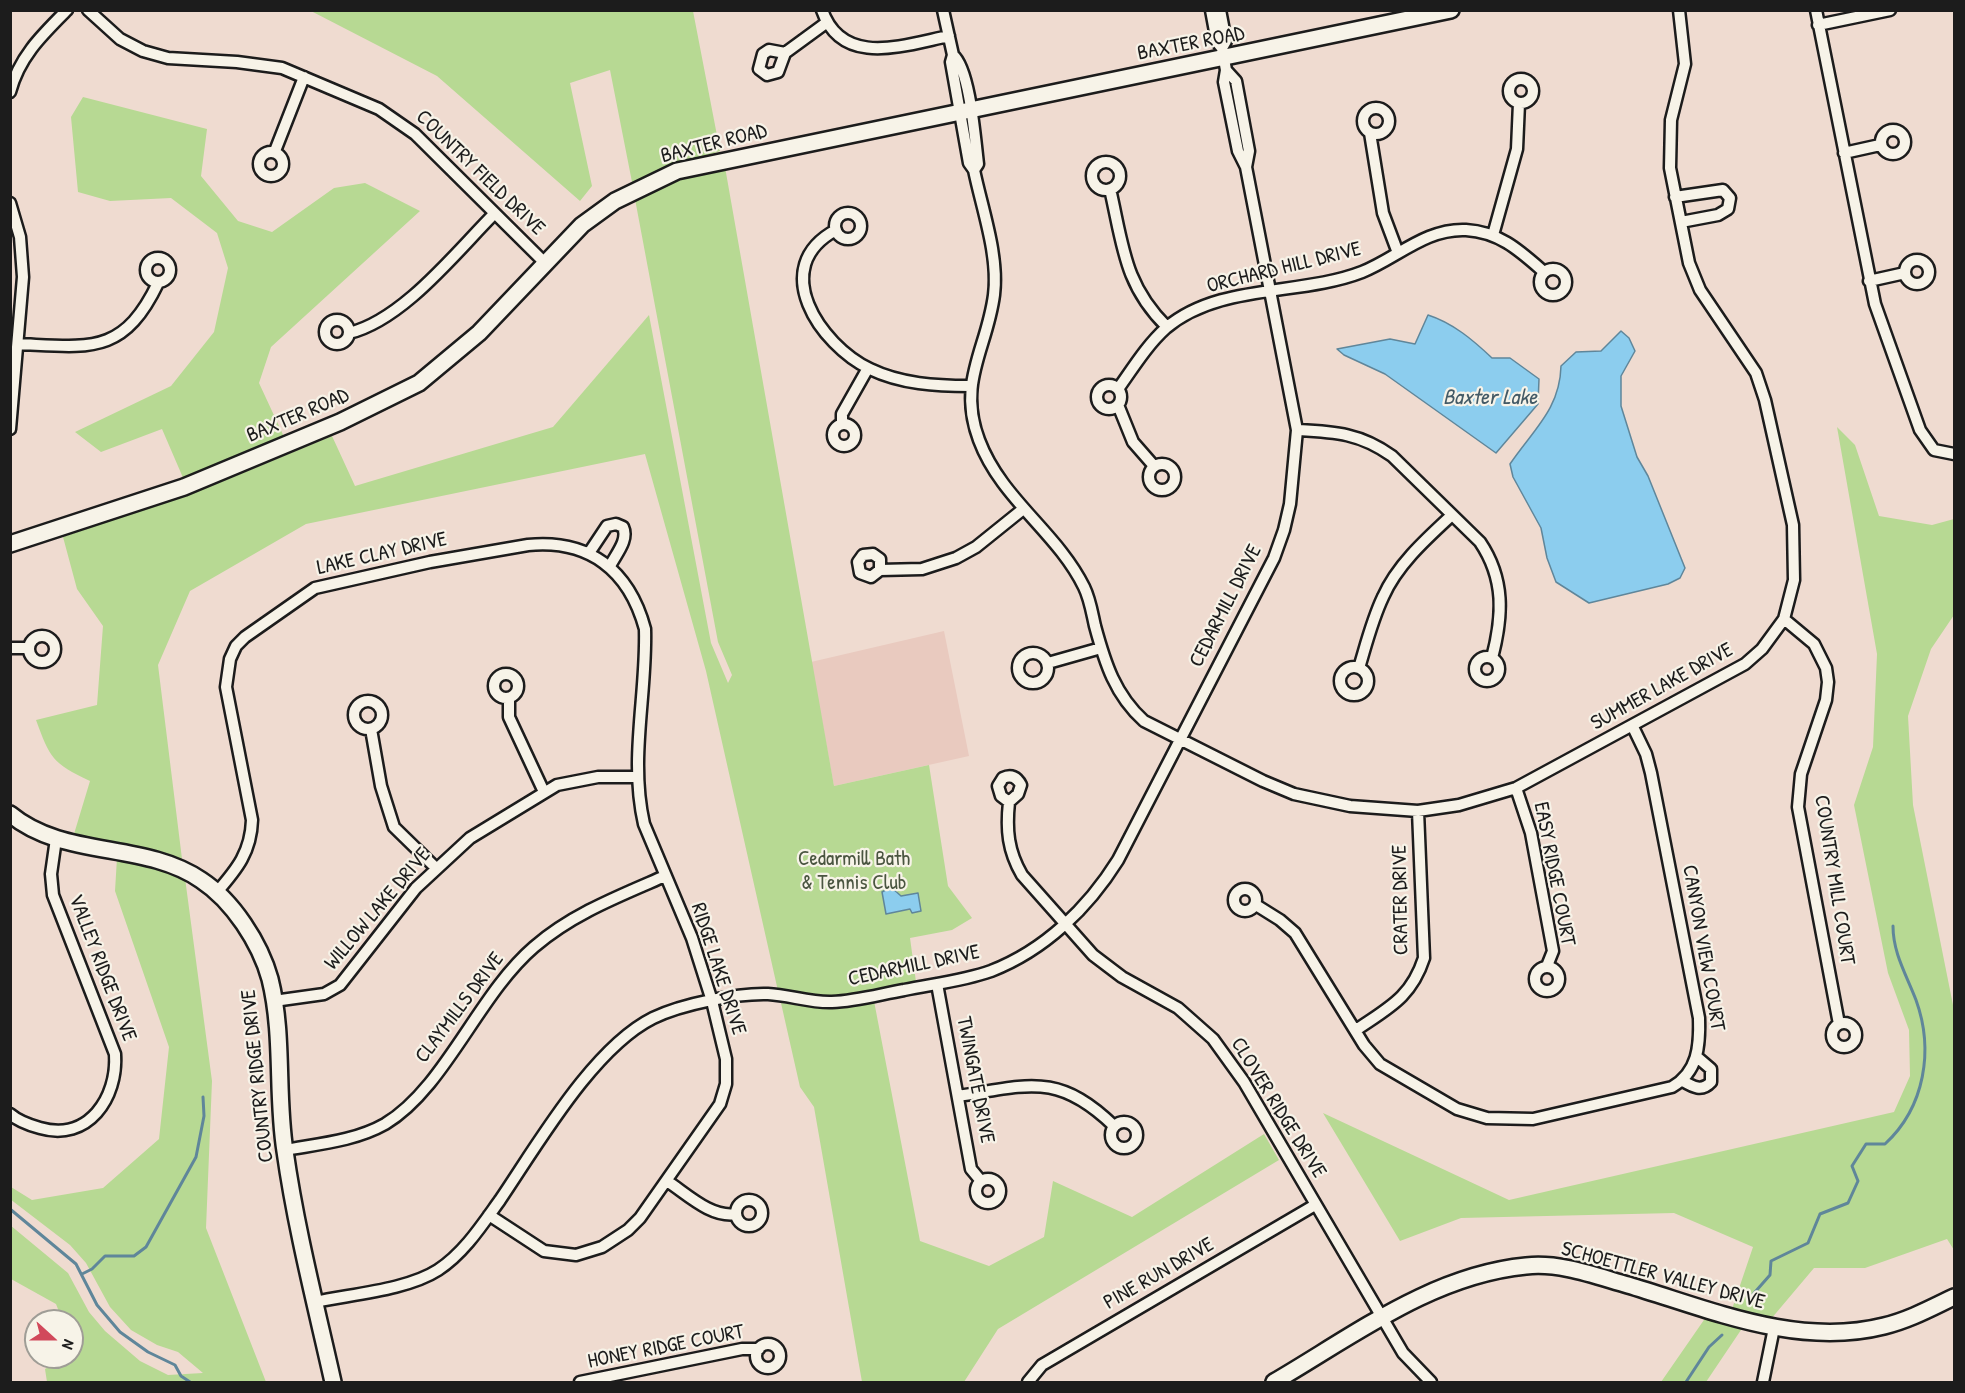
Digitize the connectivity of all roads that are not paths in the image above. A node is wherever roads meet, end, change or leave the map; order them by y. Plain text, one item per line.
1 (67, 10) edge
2 (88, 10) edge
3 (822, 10) edge
4 (943, 10) edge
5 (1211, 10) edge
6 (1220, 10) edge
7 (1451, 10) edge
8 (1679, 10) edge
9 (1816, 10) edge
10 (1890, 10) edge
11 (826, 23) junction
12 (1818, 25) junction
13 (948, 36) junction
14 (785, 53) dead end
15 (1224, 59) junction
16 (304, 78) junction
17 (10, 92) edge
18 (1519, 103) dead end
19 (965, 110) junction
20 (1370, 133) dead end
21 (1880, 145) dead end
22 (275, 151) dead end
23 (1844, 153) junction
24 (1110, 189) dead end
25 (1675, 197) junction
26 (10, 203) edge
27 (494, 214) junction
28 (1681, 222) junction
29 (836, 230) dead end
30 (1492, 235) junction
31 (1398, 253) junction
32 (544, 262) junction
33 (1544, 272) dead end
34 (1905, 273) dead end
35 (1869, 281) junction
36 (158, 283) dead end
37 (1270, 291) junction
38 (1167, 327) junction
39 (350, 333) dead end
40 (18, 344) junction
41 (868, 368) junction
42 (970, 386) junction
43 (1118, 388) junction
44 (1118, 405) junction
45 (842, 424) dead end
46 (10, 429) edge
47 (1297, 430) junction
48 (1954, 454) edge
49 (1154, 466) dead end
50 (1022, 510) junction
51 (1452, 515) junction
52 (10, 544) edge
53 (593, 555) junction
54 (610, 566) junction
55 (880, 570) dead end
56 (1784, 619) junction
57 (10, 648) edge
58 (29, 648) dead end
59 (1101, 648) junction
60 (1492, 658) dead end
61 (1048, 663) dead end
62 (1359, 668) dead end
63 (508, 698) dead end
64 (1633, 727) junction
65 (371, 729) dead end
66 (1180, 740) junction
67 (636, 777) junction
68 (1516, 788) junction
69 (544, 792) junction
70 (1009, 802) dead end
71 (1418, 811) junction
72 (10, 814) edge
73 (56, 839) junction
74 (436, 868) junction
75 (665, 876) junction
76 (217, 892) junction
77 (1256, 905) dead end
78 (1064, 925) junction
79 (1547, 966) dead end
80 (937, 984) junction
81 (274, 1001) junction
82 (712, 1001) junction
83 (1839, 1024) dead end
84 (1356, 1030) junction
85 (1697, 1057) junction
86 (1683, 1081) junction
87 (958, 1096) junction
88 (10, 1114) edge
89 (1114, 1126) dead end
90 (285, 1150) junction
91 (667, 1181) junction
92 (981, 1181) dead end
93 (1316, 1205) junction
94 (736, 1214) dead end
95 (489, 1215) junction
96 (1954, 1297) edge
97 (315, 1302) junction
98 (1383, 1319) junction
99 (1774, 1328) junction
100 (759, 1349) dead end
101 (333, 1383) edge
102 (580, 1383) edge
103 (1028, 1383) edge
104 (1274, 1383) edge
105 (1431, 1383) edge
106 (1763, 1383) edge

1 - 17 street
2 - 16 street, COUNTRY FIELD DRIVE
3 - 11 street
4 - 13 street, SUMMER LAKE DRIVE
5 - 15 street, CEDARMILL DRIVE
6 - 15 street, CEDARMILL DRIVE
7 - 15 main road, BAXTER ROAD
8 - 25 street, SUMMER LAKE DRIVE
9 - 12 street
10 - 12 street
11 - 13 street
11 - 14 street
12 - 23 street
13 - 19 street, SUMMER LAKE DRIVE
15 - 19 main road, BAXTER ROAD
15 - 37 street, CEDARMILL DRIVE
16 - 22 street
16 - 27 street, COUNTRY FIELD DRIVE
18 - 30 street
19 - 32 main road, BAXTER ROAD
19 - 42 street, SUMMER LAKE DRIVE
20 - 31 street
21 - 23 street
23 - 35 street
24 - 38 street
25 - 28 street, SUMMER LAKE DRIVE
25 - 28 street
26 - 40 street
27 - 32 street, COUNTRY FIELD DRIVE
27 - 39 street
28 - 56 street, SUMMER LAKE DRIVE
29 - 41 street
30 - 31 street, ORCHARD HILL DRIVE
30 - 33 street, ORCHARD HILL DRIVE
31 - 37 street, ORCHARD HILL DRIVE
32 - 52 main road, BAXTER ROAD
34 - 35 street
35 - 48 street
36 - 40 street
37 - 38 street, ORCHARD HILL DRIVE
37 - 47 street, CEDARMILL DRIVE
38 - 43 street, ORCHARD HILL DRIVE
40 - 46 street
41 - 42 street
41 - 45 street
42 - 50 street, SUMMER LAKE DRIVE
43 - 44 street
43 - 44 street, ORCHARD HILL DRIVE
44 - 49 street
47 - 51 street
47 - 66 street, CEDARMILL DRIVE
50 - 55 street
50 - 59 street, SUMMER LAKE DRIVE
51 - 60 street
51 - 62 street
53 - 54 street, RIDGE LAKE DRIVE
53 - 54 street
53 - 76 street, LAKE CLAY DRIVE
54 - 67 street, RIDGE LAKE DRIVE
56 - 64 street, SUMMER LAKE DRIVE
56 - 83 street, COUNTRY MILL COURT
57 - 58 street
59 - 61 street
59 - 66 street, SUMMER LAKE DRIVE
63 - 69 street
64 - 68 street, SUMMER LAKE DRIVE
64 - 85 street, CANYON VIEW COURT
65 - 74 street
66 - 71 street, SUMMER LAKE DRIVE
66 - 78 street, CEDARMILL DRIVE
67 - 69 street, WILLOW LAKE DRIVE
67 - 75 street, RIDGE LAKE DRIVE
68 - 71 street, SUMMER LAKE DRIVE
68 - 79 street, EASY RIDGE COURT
69 - 74 street, WILLOW LAKE DRIVE
70 - 78 street, CLOVER RIDGE DRIVE
71 - 84 street, CRATER DRIVE
72 - 73 main road, COUNTRY RIDGE DRIVE
73 - 76 main road, COUNTRY RIDGE DRIVE
73 - 88 street, VALLEY RIDGE DRIVE
74 - 81 street, WILLOW LAKE DRIVE
75 - 82 street, RIDGE LAKE DRIVE
75 - 90 street, CLAYMILLS DRIVE
76 - 81 main road, COUNTRY RIDGE DRIVE
77 - 84 street
78 - 80 street, CEDARMILL DRIVE
78 - 93 street, CLOVER RIDGE DRIVE
80 - 82 street, CEDARMILL DRIVE
80 - 87 street, TWINGATE DRIVE
81 - 90 main road, COUNTRY RIDGE DRIVE
82 - 91 street, RIDGE LAKE DRIVE
82 - 95 street, CEDARMILL DRIVE
84 - 86 street
85 - 86 street, CANYON VIEW COURT
85 - 86 street
87 - 89 street
87 - 92 street, TWINGATE DRIVE
90 - 97 main road, COUNTRY RIDGE DRIVE
91 - 94 street
91 - 95 street, RIDGE LAKE DRIVE
93 - 98 street, CLOVER RIDGE DRIVE
93 - 103 street, PINE RUN DRIVE
95 - 97 street, CEDARMILL DRIVE
96 - 99 main road, SCHOETTLER VALLEY DRIVE
97 - 101 main road, COUNTRY RIDGE DRIVE
98 - 99 main road, SCHOETTLER VALLEY DRIVE
98 - 104 main road, SCHOETTLER VALLEY DRIVE
98 - 105 street, CLOVER RIDGE DRIVE
99 - 106 street
100 - 102 street, HONEY RIDGE COURT

